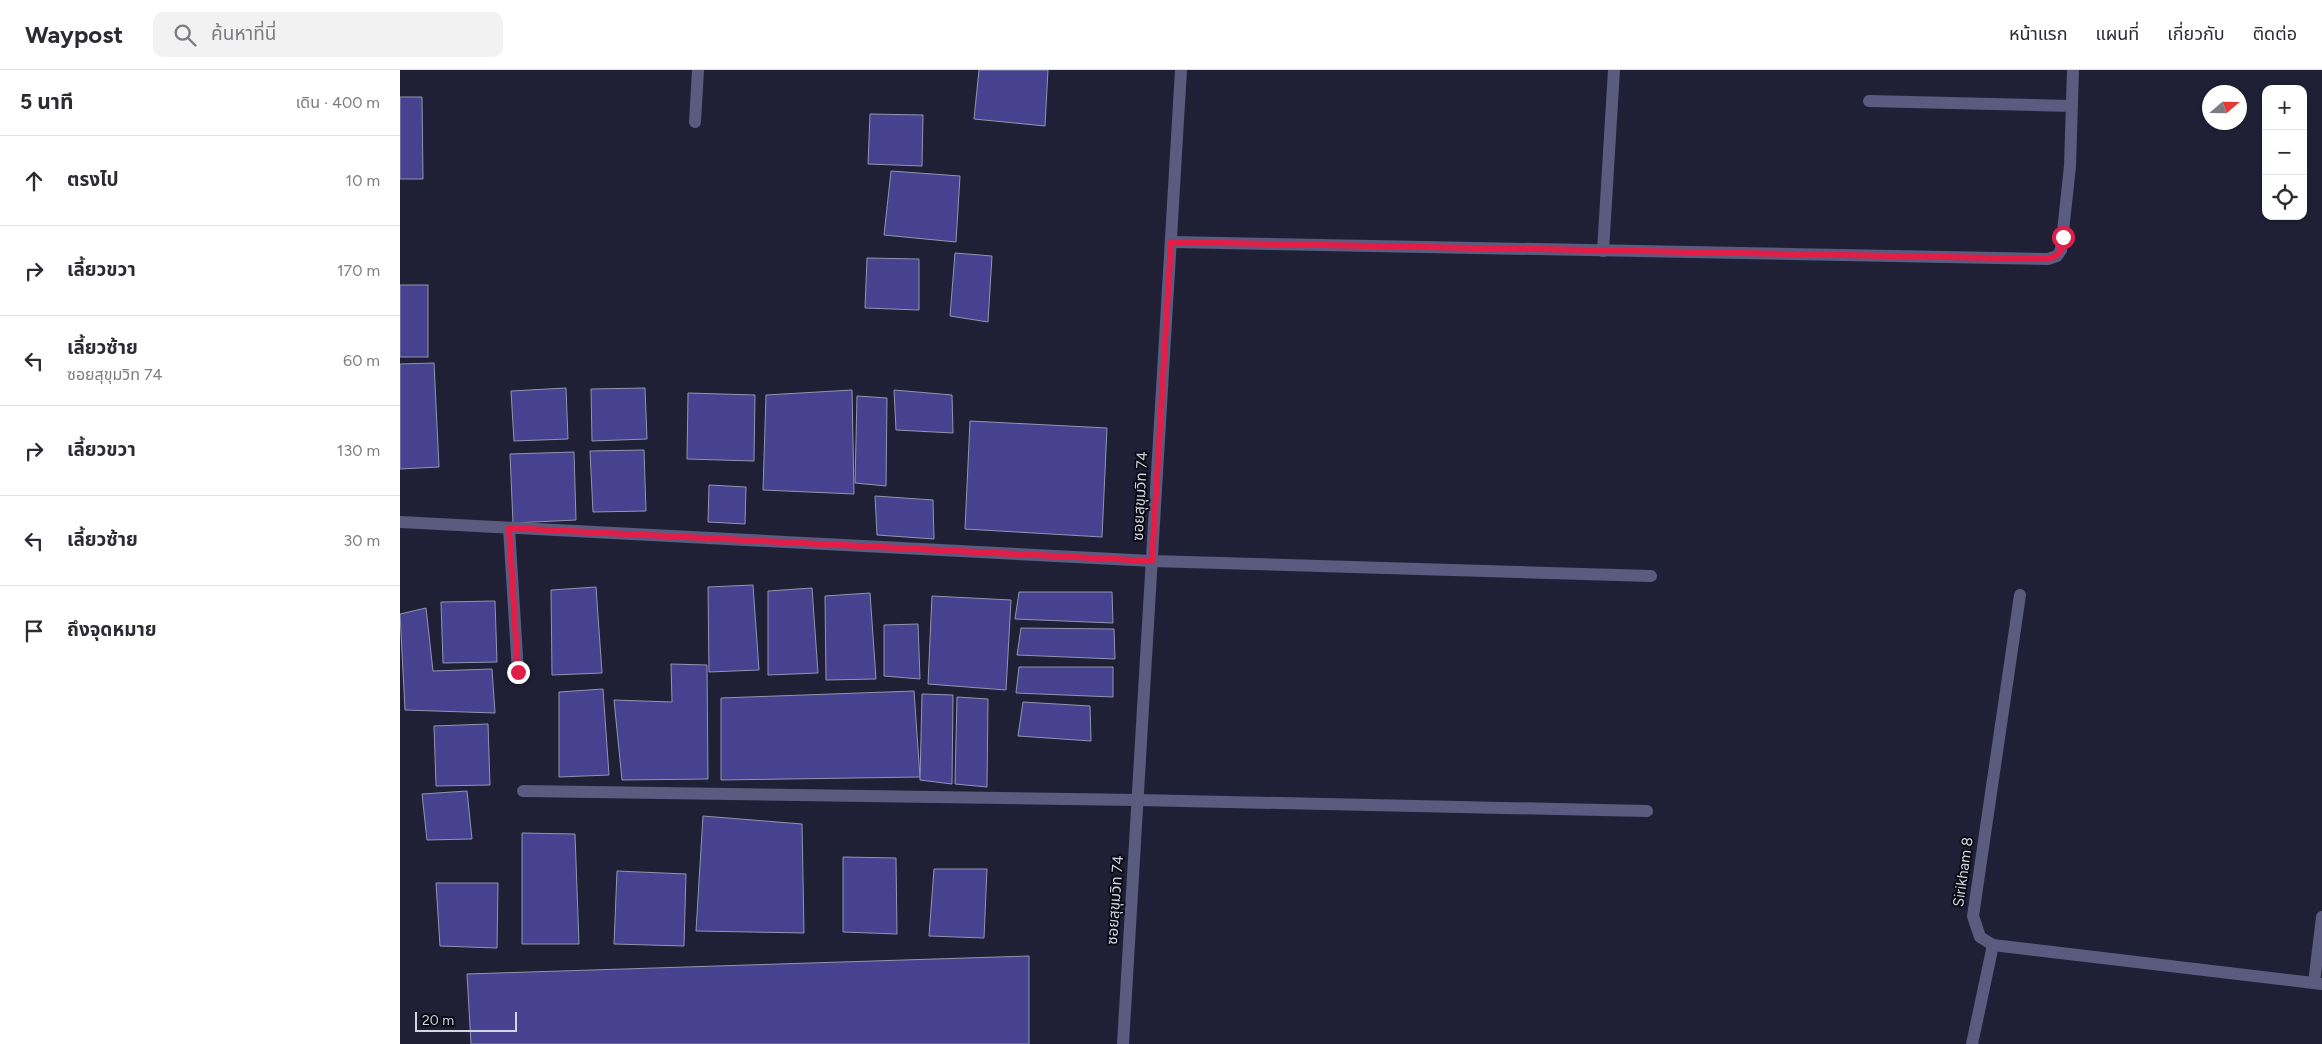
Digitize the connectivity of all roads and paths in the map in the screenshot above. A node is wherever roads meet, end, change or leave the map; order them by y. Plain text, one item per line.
1 (698, 70) edge
2 (1181, 70) edge
3 (1614, 70) edge
4 (2073, 70) edge
5 (1869, 101) dead end
6 (2072, 106) junction
7 (695, 122) dead end
8 (1171, 242) junction
9 (1603, 251) junction
10 (400, 522) edge
11 (509, 528) junction
12 (1152, 561) junction
13 (1651, 576) dead end
14 (2020, 595) dead end
15 (518, 672) dead end
16 (523, 791) dead end
17 (1138, 800) junction
18 (1647, 811) dead end
19 (2322, 917) edge
20 (1993, 945) junction
21 (2318, 983) edge
22 (1123, 1044) edge
23 (1972, 1044) edge

1 - 7 street
2 - 8 street, ซอยสุขุมวิท 74
3 - 9 street
4 - 6 street
5 - 6 street
6 - 9 street
8 - 9 street
8 - 12 street, ซอยสุขุมวิท 74
10 - 11 street
11 - 12 street
11 - 15 street
12 - 13 street
12 - 17 street, ซอยสุขุมวิท 74
14 - 20 street, Sirikham 8
16 - 17 street
17 - 18 street
17 - 22 street, ซอยสุขุมวิท 74
19 - 21 street
20 - 21 street
20 - 23 street

